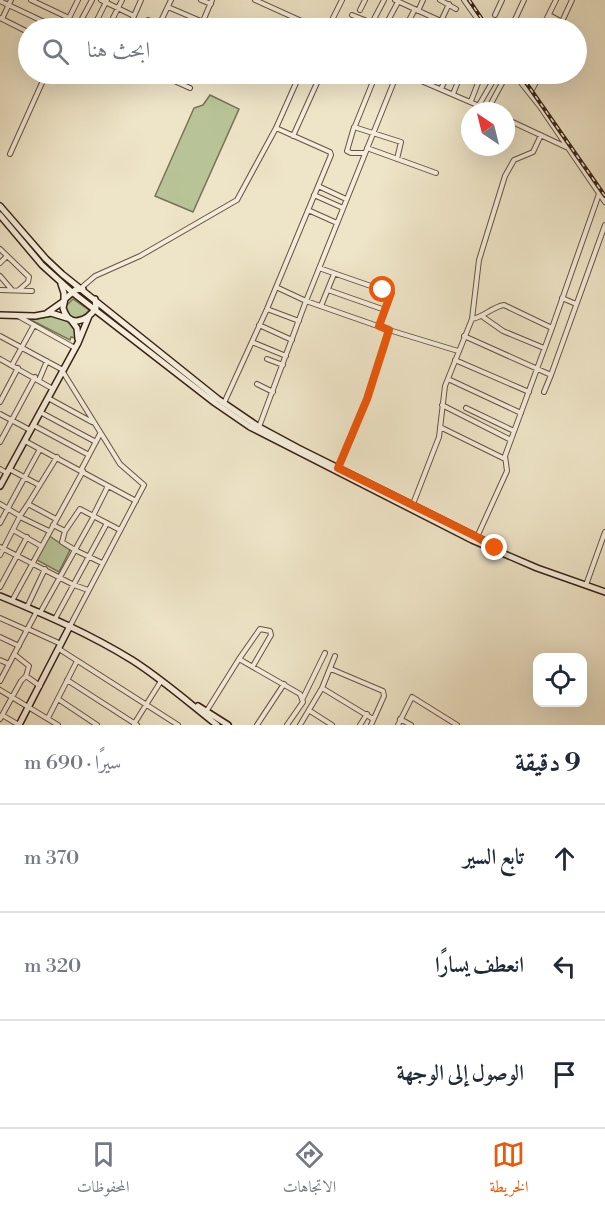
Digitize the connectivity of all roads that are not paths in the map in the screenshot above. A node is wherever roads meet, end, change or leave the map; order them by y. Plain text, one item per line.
1 (11, 0) edge
2 (31, 0) edge
3 (78, 0) edge
4 (92, 0) edge
5 (122, 0) edge
6 (141, 0) edge
7 (171, 0) edge
8 (201, 0) edge
9 (255, 0) edge
10 (342, 0) edge
11 (365, 0) edge
12 (384, 0) edge
13 (423, 0) edge
14 (440, 0) edge
15 (465, 0) edge
16 (502, 0) edge
17 (524, 0) edge
18 (556, 0) edge
19 (572, 0) edge
20 (0, 1) edge
21 (104, 1) edge
22 (397, 1) edge
23 (212, 2) edge
24 (449, 4) junction
25 (9, 5) junction
26 (168, 7) junction
27 (118, 9) junction
28 (456, 9) dead end
29 (360, 10) dead end
30 (416, 10) junction
31 (352, 15) dead end
32 (495, 15) dead end
33 (549, 15) junction
34 (134, 16) joint
35 (431, 17) edge
36 (36, 18) edge
37 (69, 18) joint
38 (82, 18) edge
39 (97, 18) edge
40 (113, 18) edge
41 (162, 18) edge
42 (194, 18) edge
43 (205, 18) edge
44 (295, 18) edge
45 (333, 18) edge
46 (360, 18) edge
47 (375, 18) edge
48 (389, 18) edge
49 (411, 18) edge
50 (442, 18) edge
51 (477, 18) edge
52 (516, 18) edge
53 (547, 18) edge
54 (555, 18) edge
55 (564, 18) edge
56 (1, 19) edge
57 (18, 27) edge
58 (42, 84) edge
59 (182, 84) edge
60 (296, 84) edge
61 (316, 84) edge
62 (372, 84) edge
63 (393, 84) edge
64 (430, 84) edge
65 (443, 84) edge
66 (457, 84) edge
67 (478, 84) edge
68 (491, 84) edge
69 (502, 84) edge
70 (522, 84) edge
71 (190, 88) dead end
72 (441, 89) junction
73 (453, 94) junction
74 (471, 102) joint
75 (481, 102) edge
76 (493, 102) edge
77 (515, 122) edge
78 (354, 127) junction
79 (276, 128) junction
80 (374, 132) junction
81 (541, 135) junction
82 (293, 136) junction
83 (567, 147) junction
84 (366, 151) junction
85 (10, 154) dead end
86 (396, 159) junction
87 (436, 173) dead end
88 (318, 186) junction
89 (599, 194) junction
90 (314, 195) junction
91 (346, 199) junction
92 (605, 202) edge
93 (0, 206) edge
94 (343, 208) junction
95 (308, 210) junction
96 (0, 215) edge
97 (337, 223) junction
98 (605, 225) edge
99 (0, 249) edge
100 (7, 256) junction
101 (0, 263) edge
102 (319, 268) junction
103 (334, 274) junction
104 (0, 276) edge
105 (59, 280) junction
106 (276, 287) junction
107 (83, 289) junction
108 (0, 290) edge
109 (13, 290) junction
110 (19, 290) junction
111 (328, 290) junction
112 (32, 291) dead end
113 (72, 292) junction
114 (94, 298) junction
115 (562, 298) junction
116 (64, 301) junction
117 (306, 301) junction
118 (576, 304) junction
119 (321, 306) junction
120 (267, 309) junction
121 (95, 310) junction
122 (385, 310) junction
123 (45, 314) junction
124 (0, 315) edge
125 (18, 316) junction
126 (89, 316) junction
127 (483, 317) junction
128 (70, 319) junction
129 (471, 319) junction
130 (299, 321) junction
131 (34, 325) junction
132 (259, 325) junction
133 (379, 326) junction
134 (552, 328) junction
135 (389, 330) junction
136 (0, 336) edge
137 (464, 336) junction
138 (292, 340) junction
139 (252, 342) junction
140 (76, 345) junction
141 (21, 348) junction
142 (544, 348) junction
143 (458, 351) junction
144 (286, 356) junction
145 (0, 359) edge
146 (267, 359) dead end
147 (456, 360) junction
148 (47, 362) junction
149 (12, 365) junction
150 (283, 365) junction
151 (18, 368) junction
152 (537, 369) junction
153 (63, 371) junction
154 (551, 375) junction
155 (37, 379) junction
156 (448, 379) junction
157 (257, 384) dead end
158 (53, 389) junction
159 (273, 392) junction
160 (529, 392) junction
161 (544, 392) dead end
162 (48, 398) junction
163 (0, 402) edge
164 (224, 404) junction
165 (442, 405) junction
166 (466, 408) dead end
167 (40, 412) junction
168 (521, 413) junction
169 (0, 414) edge
170 (12, 420) junction
171 (93, 422) junction
172 (259, 427) junction
173 (440, 427) junction
174 (32, 428) junction
175 (514, 431) junction
176 (100, 434) junction
177 (511, 440) junction
178 (25, 441) junction
179 (0, 442) edge
180 (96, 442) junction
181 (40, 449) junction
182 (89, 455) junction
183 (57, 457) junction
184 (505, 459) junction
185 (338, 468) junction
186 (0, 469) edge
187 (82, 470) junction
188 (8, 471) junction
189 (24, 477) junction
190 (39, 485) junction
191 (0, 486) edge
192 (108, 486) junction
193 (136, 501) junction
194 (0, 504) edge
195 (28, 504) junction
196 (413, 504) junction
197 (8, 508) junction
198 (20, 516) junction
199 (93, 516) junction
200 (56, 519) junction
201 (0, 523) edge
202 (107, 523) junction
203 (53, 525) junction
204 (13, 530) junction
205 (120, 530) junction
206 (50, 531) junction
207 (65, 531) junction
208 (605, 532) edge
209 (27, 537) junction
210 (477, 537) junction
211 (41, 546) junction
212 (2, 548) edge
213 (495, 548) junction
214 (75, 550) junction
215 (0, 555) edge
216 (16, 556) junction
217 (89, 557) junction
218 (32, 563) junction
219 (102, 564) junction
220 (45, 569) junction
221 (60, 577) junction
222 (74, 585) junction
223 (0, 586) edge
224 (585, 586) junction
225 (88, 590) junction
226 (605, 592) edge
227 (0, 596) edge
228 (12, 601) junction
229 (27, 607) junction
230 (39, 612) junction
231 (0, 618) edge
232 (55, 619) junction
233 (70, 626) junction
234 (28, 629) junction
235 (0, 638) edge
236 (19, 646) junction
237 (60, 647) junction
238 (325, 653) dead end
239 (14, 654) junction
240 (335, 656) dead end
241 (239, 658) junction
242 (0, 660) edge
243 (77, 661) junction
244 (9, 664) junction
245 (254, 666) junction
246 (331, 669) junction
247 (26, 676) junction
248 (67, 680) junction
249 (0, 681) edge
250 (161, 681) junction
251 (284, 684) junction
252 (40, 686) junction
253 (322, 688) junction
254 (0, 690) edge
255 (12, 697) junction
256 (58, 699) junction
257 (303, 699) junction
258 (145, 705) junction
259 (29, 706) junction
260 (310, 711) junction
261 (206, 713) junction
262 (367, 714) junction
263 (1, 717) edge
264 (48, 718) junction
265 (373, 719) junction
266 (400, 719) junction
267 (135, 724) edge
268 (214, 724) edge
269 (329, 724) edge
270 (19, 725) edge
271 (58, 725) edge
272 (97, 725) edge
273 (178, 725) edge
274 (228, 725) edge
275 (256, 725) edge
276 (287, 725) edge
277 (300, 725) edge
278 (361, 725) edge
279 (371, 725) edge
280 (398, 725) edge
281 (411, 725) edge
282 (457, 725) edge

1 - 25 street
2 - 37 street
3 - 37 street
4 - 38 street
5 - 27 street
6 - 34 street
7 - 26 street
8 - 23 street
9 - 44 street
10 - 45 street
11 - 29 street
12 - 47 street
13 - 30 street
14 - 24 street
15 - 51 street
16 - 32 street
17 - 52 street
18 - 33 street
19 - 55 street
20 - 25 street
21 - 27 street
21 - 39 street
22 - 30 street
22 - 48 street
23 - 43 street
24 - 28 street
24 - 50 street
25 - 36 street
25 - 56 street
26 - 41 street
26 - 42 street
27 - 34 street
27 - 40 street
30 - 35 street
30 - 49 street
31 - 46 street
33 - 53 street
33 - 54 street
56 - 57 street
58 - 85 street
59 - 71 street
60 - 79 street
61 - 82 street
62 - 78 street
63 - 80 street
64 - 72 street
65 - 72 street
66 - 73 street
67 - 74 street
68 - 75 street
69 - 76 street
70 - 83 street
72 - 73 street
73 - 74 street
77 - 81 street
78 - 80 street
78 - 84 street
79 - 82 street
79 - 107 street
80 - 84 street
80 - 86 street
81 - 83 street
81 - 129 street
82 - 88 street
83 - 89 street
84 - 86 street
84 - 91 street
86 - 87 street
88 - 90 street
88 - 91 street
89 - 92 street
89 - 115 street
90 - 94 street
90 - 95 street
91 - 94 street
93 - 107 main road
94 - 97 street
95 - 97 street
95 - 106 street
96 - 105 main road
97 - 102 street
98 - 118 street
99 - 100 street
100 - 101 street
100 - 110 street
102 - 103 street
102 - 117 street
103 - 111 street
103 - 122 street
104 - 109 street
105 - 113 main road
105 - 116 main road
106 - 117 street
106 - 120 street
107 - 113 main road
107 - 114 main road
108 - 109 street
109 - 110 street
110 - 112 street
111 - 119 street
111 - 122 street
113 - 116 main road
113 - 121 main road
114 - 121 main road
114 - 164 main road
115 - 118 street
115 - 134 street
116 - 123 main road
116 - 128 main road
117 - 119 street
117 - 130 street
118 - 154 street
119 - 133 street
120 - 130 street
120 - 132 street
121 - 126 main road
121 - 213 main road
122 - 133 street
123 - 125 main road
123 - 128 main road
124 - 125 main road
125 - 131 street
126 - 128 main road
126 - 140 main road
127 - 129 street
127 - 134 street
127 - 142 street
128 - 140 main road
129 - 137 street
130 - 138 street
131 - 140 street
131 - 141 street
132 - 138 street
132 - 139 street
133 - 135 street
134 - 142 street
135 - 143 street
135 - 185 street
136 - 141 street
137 - 143 street
137 - 152 street
138 - 144 street
139 - 144 street
139 - 164 street
140 - 153 main road
141 - 148 street
141 - 149 street
142 - 152 street
143 - 147 street
144 - 150 street
145 - 149 street
146 - 150 street
147 - 156 street
147 - 160 street
148 - 153 street
148 - 155 street
149 - 151 street
150 - 159 street
151 - 155 street
151 - 163 street
152 - 154 street
152 - 160 street
153 - 158 main road
153 - 171 street
154 - 161 street
155 - 158 street
155 - 170 street
156 - 165 street
156 - 168 street
157 - 159 street
158 - 162 main road
159 - 172 street
160 - 168 street
162 - 167 main road
162 - 171 street
164 - 172 main road
165 - 173 street
165 - 177 street
166 - 175 street
167 - 174 main road
167 - 180 street
168 - 175 street
169 - 170 street
170 - 174 street
170 - 179 street
171 - 176 street
172 - 185 main road
173 - 184 street
173 - 196 street
174 - 178 main road
174 - 182 street
175 - 177 street
176 - 180 street
176 - 193 street
177 - 184 street
178 - 181 street
178 - 188 main road
180 - 182 street
181 - 183 street
181 - 189 street
182 - 187 street
183 - 187 street
183 - 190 street
184 - 210 street
185 - 196 main road
186 - 188 street
187 - 192 street
187 - 200 street
188 - 189 street
188 - 191 main road
189 - 190 street
189 - 197 street
190 - 195 street
192 - 193 street
192 - 199 street
193 - 205 street
194 - 197 street
195 - 198 street
195 - 200 street
196 - 210 main road
197 - 198 street
197 - 201 street
198 - 204 street
198 - 206 street
199 - 202 street
199 - 207 street
199 - 214 street
200 - 203 street
202 - 205 street
202 - 217 street
203 - 206 street
203 - 207 street
204 - 209 street
204 - 212 street
205 - 219 street
206 - 211 street
207 - 214 street
208 - 224 street
209 - 211 street
209 - 216 street
210 - 213 main road
211 - 218 street
212 - 215 street
212 - 216 street
213 - 224 main road
214 - 217 street
214 - 221 street
216 - 218 street
216 - 223 street
217 - 219 street
217 - 222 street
218 - 220 street
218 - 228 street
219 - 225 street
220 - 221 street
220 - 229 street
221 - 222 street
221 - 230 street
222 - 225 street
222 - 232 street
224 - 226 main road
225 - 233 street
227 - 228 main road
228 - 229 main road
229 - 230 main road
230 - 232 main road
230 - 234 street
231 - 234 street
232 - 233 main road
233 - 237 main road
233 - 250 main road
234 - 236 street
234 - 237 street
235 - 236 street
236 - 239 street
237 - 243 street
237 - 252 main road
238 - 257 street
239 - 244 street
239 - 247 street
240 - 246 street
241 - 245 street
241 - 245 street
241 - 261 street
242 - 244 street
243 - 248 street
243 - 258 street
244 - 249 street
245 - 251 street
246 - 253 street
246 - 265 street
247 - 252 street
247 - 255 street
248 - 256 street
248 - 267 street
250 - 258 street
250 - 261 main road
251 - 257 street
251 - 275 street
252 - 259 main road
253 - 260 street
253 - 262 street
254 - 255 street
255 - 259 street
255 - 263 street
256 - 264 street
256 - 272 street
257 - 276 street
258 - 267 street
258 - 273 street
259 - 264 street
259 - 270 main road
260 - 269 street
260 - 277 street
261 - 268 main road
261 - 274 main road
262 - 265 street
262 - 278 street
263 - 270 street
264 - 271 street
265 - 279 street
266 - 280 street
266 - 281 street
266 - 282 street

